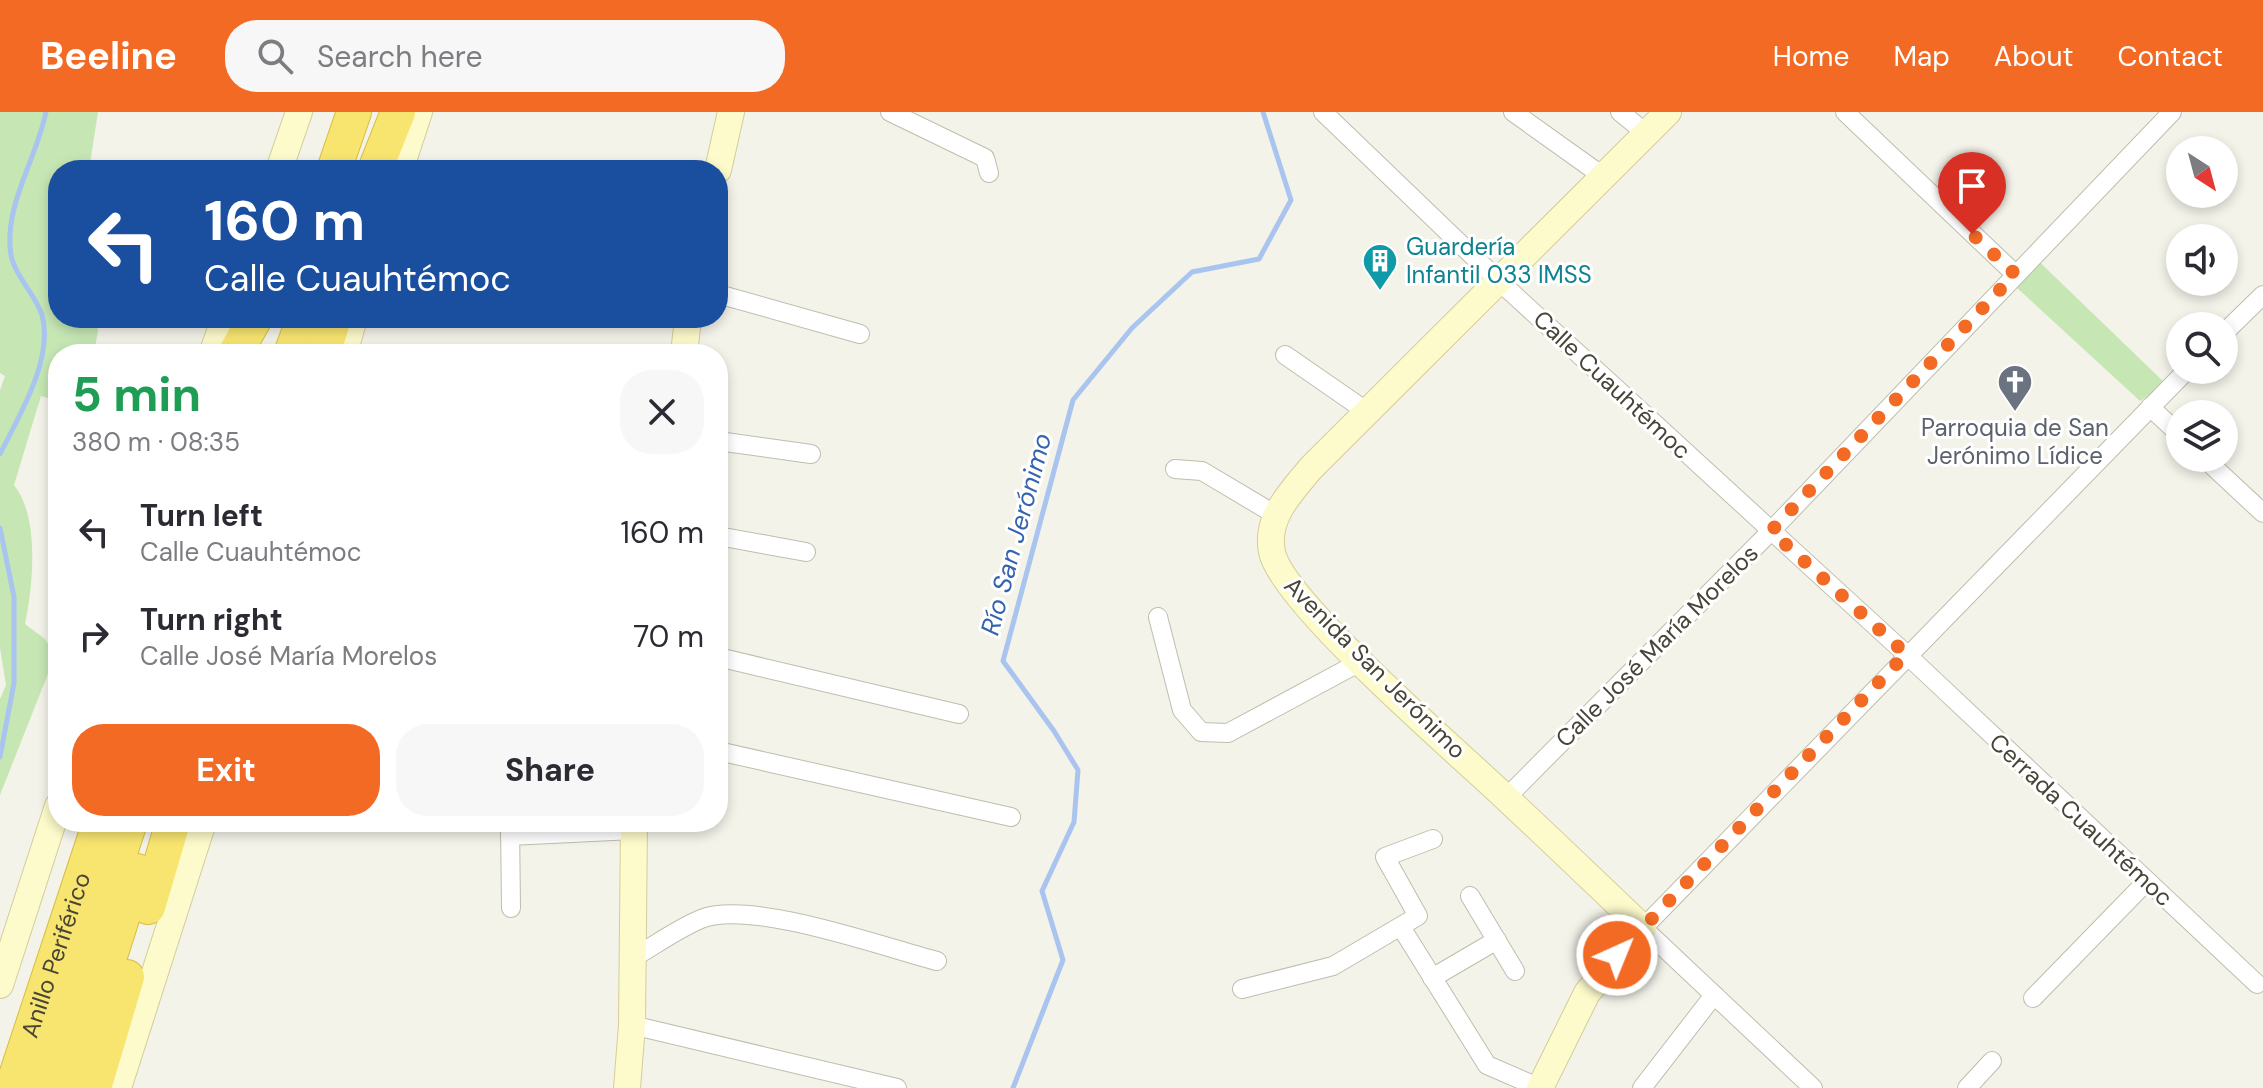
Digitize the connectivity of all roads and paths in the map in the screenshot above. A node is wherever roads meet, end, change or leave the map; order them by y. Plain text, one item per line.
1 (299, 112) edge
2 (334, 112) edge
3 (354, 112) edge
4 (374, 112) edge
5 (391, 112) edge
6 (398, 112) edge
7 (419, 112) edge
8 (731, 112) edge
9 (890, 112) edge
10 (1323, 112) edge
11 (1513, 112) edge
12 (1620, 112) edge
13 (1668, 112) edge
14 (1845, 112) edge
15 (2172, 112) edge
16 (1647, 134) junction
17 (282, 160) edge
18 (318, 160) edge
19 (358, 160) edge
20 (361, 160) edge
21 (364, 160) edge
22 (365, 160) edge
23 (403, 160) edge
24 (720, 160) edge
25 (989, 173) dead end
26 (1604, 177) junction
27 (2015, 274) junction
28 (1500, 282) junction
29 (2263, 295) edge
30 (728, 297) edge
31 (2238, 319) edge
32 (860, 334) dead end
33 (1285, 355) dead end
34 (2173, 384) edge
35 (2150, 407) junction
36 (1366, 411) junction
37 (2166, 422) edge
38 (728, 442) edge
39 (811, 454) dead end
40 (1175, 469) dead end
41 (2219, 472) edge
42 (2263, 513) edge
43 (1276, 515) junction
44 (1771, 531) junction
45 (728, 538) edge
46 (806, 552) dead end
47 (1158, 617) dead end
48 (1906, 654) junction
49 (728, 659) edge
50 (1362, 661) junction
51 (959, 714) dead end
52 (728, 753) edge
53 (1506, 798) junction
54 (1011, 817) dead end
55 (50, 832) edge
56 (73, 832) edge
57 (97, 832) edge
58 (109, 832) edge
59 (127, 832) edge
60 (150, 832) edge
61 (170, 832) edge
62 (200, 832) edge
63 (510, 832) edge
64 (633, 832) edge
65 (1433, 839) dead end
66 (2147, 881) junction
67 (1470, 896) dead end
68 (511, 908) dead end
69 (1401, 927) junction
70 (1643, 928) junction
71 (1497, 940) junction
72 (631, 959) junction
73 (937, 961) dead end
74 (1515, 971) dead end
75 (1432, 978) junction
76 (2257, 984) dead end
77 (0, 985) edge
78 (1242, 989) dead end
79 (1714, 995) junction
80 (2033, 998) dead end
81 (632, 1025) junction
82 (0, 1048) edge
83 (1992, 1061) dead end
84 (1807, 1086) edge
85 (12, 1088) edge
86 (25, 1088) edge
87 (44, 1088) edge
88 (68, 1088) edge
89 (94, 1088) edge
90 (118, 1088) edge
91 (627, 1088) edge
92 (897, 1088) edge
93 (1540, 1088) edge
94 (1642, 1088) edge
95 (1967, 1088) edge

1 - 17 main road
2 - 18 highway
3 - 19 highway
4 - 20 highway
5 - 21 highway
6 - 22 highway
7 - 23 main road
8 - 24 main road
9 - 25 street
10 - 28 street, Calle Cuauhtémoc
11 - 26 street
12 - 16 street
13 - 16 main road
14 - 27 street
15 - 27 street, Calle José María Morelos
16 - 26 main road
26 - 28 main road
27 - 44 street, Calle José María Morelos
28 - 36 main road
28 - 44 street, Calle Cuauhtémoc
29 - 31 street
30 - 32 street
33 - 36 street
34 - 35 street
35 - 37 street
35 - 48 street
36 - 43 main road
38 - 39 street
40 - 43 street
41 - 42 street
43 - 50 main road, Avenida San Jerónimo
44 - 48 street, Calle Cuauhtémoc
44 - 53 street, Calle José María Morelos
45 - 46 street
47 - 50 street
48 - 66 street, Cerrada Cuauhtémoc
48 - 70 street
49 - 51 street
50 - 53 main road, Avenida San Jerónimo
52 - 54 street
53 - 70 main road, Avenida San Jerónimo
55 - 77 main road
56 - 82 highway
57 - 85 highway, Anillo Periférico
58 - 86 highway
59 - 87 highway
60 - 88 highway
61 - 89 highway
62 - 90 main road
63 - 68 street
64 - 72 main road
65 - 69 street
66 - 76 street, Cerrada Cuauhtémoc
66 - 80 street
67 - 71 street
69 - 75 street
69 - 78 street
70 - 79 street
70 - 93 main road
71 - 74 street
71 - 75 street
72 - 73 street
72 - 81 main road
75 - 93 street
79 - 84 street
79 - 94 street
81 - 91 main road
81 - 92 street
83 - 95 street

